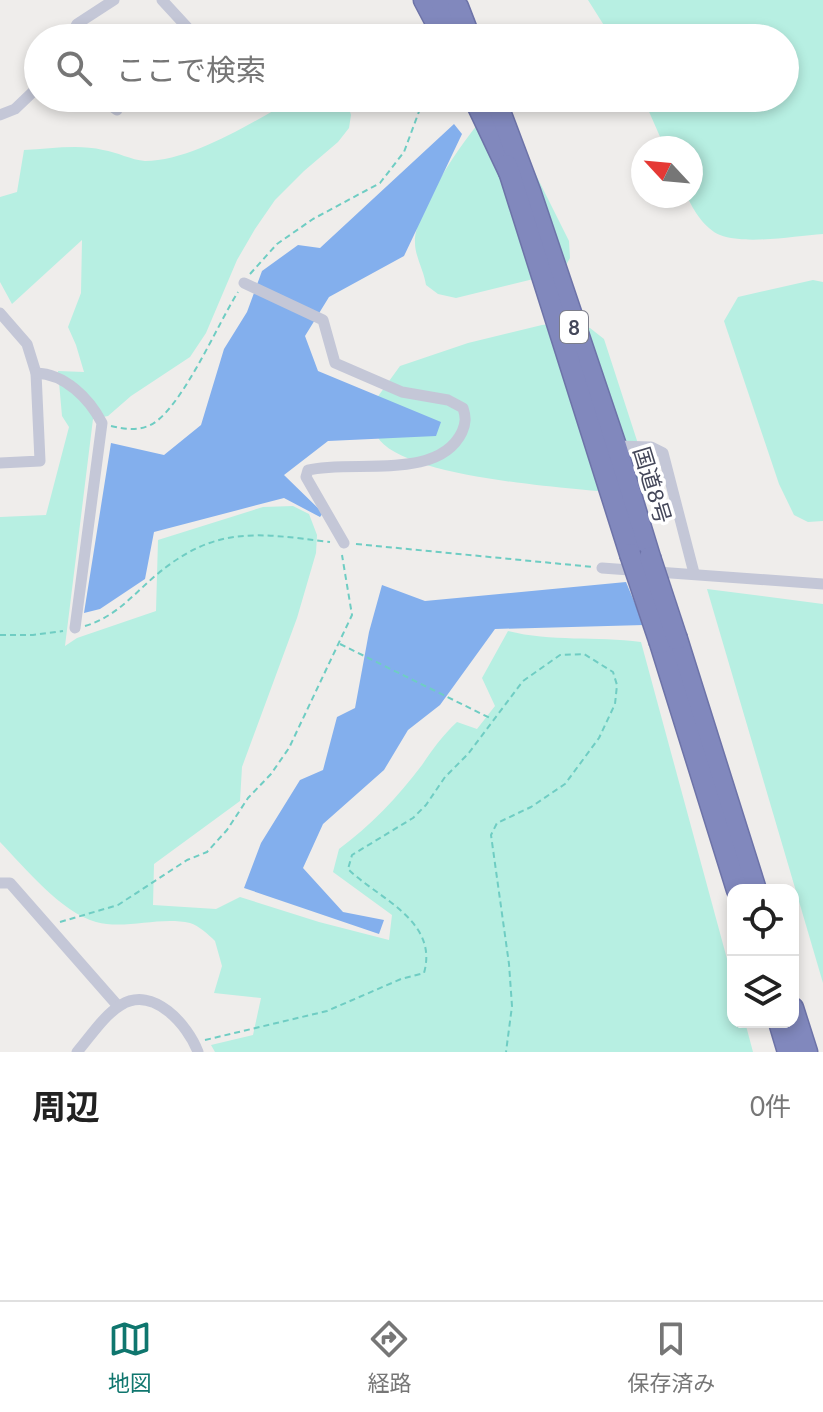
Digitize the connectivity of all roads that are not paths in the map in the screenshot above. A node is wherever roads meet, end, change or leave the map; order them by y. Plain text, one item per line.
1 (114, 0) edge
2 (162, 0) edge
3 (424, 0) edge
4 (440, 0) edge
5 (455, 0) edge
6 (469, 0) edge
7 (77, 24) edge
8 (184, 24) edge
9 (437, 24) edge
10 (451, 24) edge
11 (464, 24) edge
12 (478, 24) edge
13 (24, 100) edge
14 (482, 112) edge
15 (489, 112) edge
16 (499, 112) edge
17 (505, 112) edge
18 (0, 115) edge
19 (515, 167) junction
20 (248, 285) road end
21 (0, 313) edge
22 (36, 373) junction
23 (616, 446) junction
24 (0, 463) edge
25 (342, 543) road end
26 (640, 556) junction
27 (602, 568) road end
28 (694, 573) junction
29 (823, 584) edge
30 (75, 628) road end
31 (668, 641) junction
32 (0, 883) edge
33 (735, 884) edge
34 (754, 884) edge
35 (118, 1006) junction
36 (799, 1027) edge
37 (781, 1028) edge
38 (196, 1047) edge
39 (77, 1052) edge
40 (788, 1052) edge
41 (807, 1052) edge

1 - 7 street
2 - 8 street
3 - 9 highway
4 - 10 highway
5 - 11 highway
6 - 12 highway
13 - 18 street
14 - 19 highway
15 - 19 highway, 国道8号 / 8
16 - 19 highway, 国道8号 / 8
17 - 19 highway
19 - 23 highway, 国道8号 / 8
19 - 26 highway, 国道8号 / 8
20 - 25 street
21 - 22 street
22 - 24 street
22 - 30 street
23 - 26 highway, 国道8号 / 8
23 - 28 street
26 - 31 highway, 国道8号 / 8, bridge
27 - 28 street
28 - 29 street
31 - 33 highway, 国道8号 / 8
31 - 34 highway, 国道8号 / 8
32 - 35 street
35 - 38 street
35 - 39 street
36 - 41 highway
37 - 40 highway

